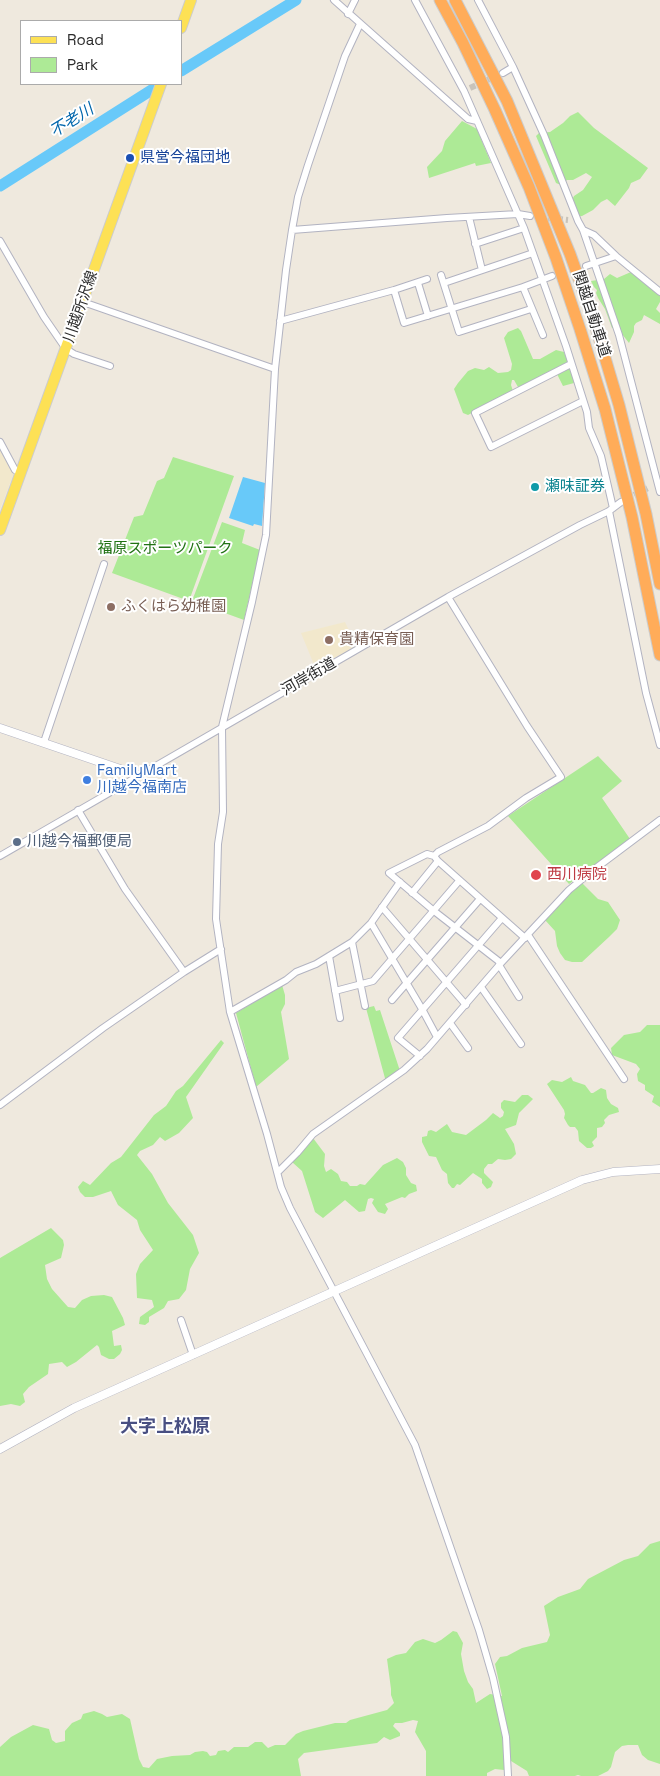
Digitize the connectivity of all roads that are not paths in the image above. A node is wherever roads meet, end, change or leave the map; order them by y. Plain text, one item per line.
1 (192, 0) edge
2 (334, 0) edge
3 (355, 0) edge
4 (415, 0) edge
5 (440, 0) edge
6 (455, 0) edge
7 (478, 0) edge
8 (348, 14) junction
9 (360, 24) junction
10 (182, 25) edge
11 (513, 67) junction
12 (503, 73) tunnel mouth
13 (161, 85) edge
14 (477, 121) junction
15 (518, 214) junction
16 (530, 216) tunnel mouth
17 (469, 217) junction
18 (568, 220) tunnel mouth
19 (578, 221) junction
20 (524, 228) junction
21 (292, 230) junction
22 (583, 230) junction
23 (0, 241) edge
24 (475, 244) junction
25 (533, 253) junction
26 (616, 256) junction
27 (594, 263) junction
28 (586, 266) dead end
29 (482, 270) junction
30 (441, 275) dead end
31 (552, 276) dead end
32 (427, 279) dead end
33 (543, 280) junction
34 (418, 283) junction
35 (444, 283) junction
36 (523, 287) junction
37 (394, 290) junction
38 (660, 292) edge
39 (82, 302) junction
40 (531, 309) junction
41 (452, 310) junction
42 (428, 316) junction
43 (280, 321) junction
44 (543, 334) dead end
45 (66, 349) junction
46 (571, 364) junction
47 (110, 366) dead end
48 (275, 369) junction
49 (583, 400) junction
50 (0, 442) edge
51 (21, 473) junction
52 (659, 482) edge
53 (650, 486) tunnel mouth
54 (660, 492) edge
55 (620, 502) tunnel mouth
56 (611, 509) junction
57 (0, 530) edge
58 (104, 564) dead end
59 (660, 584) edge
60 (448, 597) junction
61 (660, 655) edge
62 (222, 727) junction
63 (0, 728) edge
64 (44, 742) junction
65 (660, 745) edge
66 (138, 776) junction
67 (78, 810) junction
68 (660, 820) edge
69 (0, 856) edge
70 (436, 858) junction
71 (459, 880) junction
72 (400, 882) junction
73 (412, 893) junction
74 (480, 899) junction
75 (382, 907) junction
76 (434, 911) junction
77 (502, 918) junction
78 (371, 923) junction
79 (456, 928) junction
80 (526, 936) junction
81 (409, 939) junction
82 (352, 942) junction
83 (479, 945) junction
84 (221, 949) junction
85 (329, 956) junction
86 (391, 959) junction
87 (427, 962) junction
88 (500, 964) junction
89 (184, 972) junction
90 (445, 983) junction
91 (361, 984) junction
92 (406, 985) junction
93 (481, 987) junction
94 (335, 991) junction
95 (519, 997) dead end
96 (392, 1000) dead end
97 (466, 1005) junction
98 (365, 1006) dead end
99 (422, 1009) junction
100 (230, 1012) junction
101 (340, 1018) dead end
102 (450, 1023) junction
103 (437, 1037) junction
104 (521, 1044) dead end
105 (468, 1048) dead end
106 (420, 1056) junction
107 (624, 1078) dead end
108 (0, 1105) edge
109 (660, 1169) edge
110 (278, 1172) junction
111 (334, 1292) junction
112 (181, 1320) dead end
113 (193, 1355) junction
114 (0, 1449) edge
115 (508, 1776) edge

1 - 10 main road
2 - 8 street
3 - 8 street
4 - 14 street
5 - 61 highway, 関越自動車道
6 - 59 highway, 関越自動車道
7 - 11 street
8 - 9 street
9 - 14 street
9 - 21 street
11 - 12 street
11 - 19 street
13 - 39 main road, 川越所沢線
14 - 15 street
15 - 16 street
15 - 17 street
15 - 20 street
17 - 21 street
17 - 24 street
18 - 19 street
19 - 22 street
20 - 24 street
20 - 25 street
21 - 43 street
22 - 26 street
22 - 27 street
23 - 45 street
24 - 29 street
25 - 29 street
25 - 33 street
26 - 27 street
26 - 38 street
27 - 28 street
27 - 52 street
29 - 35 street
30 - 35 street
31 - 33 street
32 - 34 street
33 - 36 street
33 - 46 street
34 - 37 street
34 - 42 street
35 - 41 street
36 - 40 street
36 - 41 street
37 - 42 street
37 - 43 street
39 - 45 main road, 川越所沢線
39 - 48 street
40 - 41 street
40 - 44 street
41 - 42 street
43 - 48 street
45 - 47 street
45 - 51 main road, 川越所沢線
46 - 49 street
46 - 49 street
48 - 62 street
49 - 56 street
50 - 51 street
51 - 57 main road, 川越所沢線
52 - 53 street
52 - 54 street
55 - 56 street, 河岸街道
56 - 60 street, 河岸街道
56 - 65 street
58 - 64 street
60 - 62 street, 河岸街道
60 - 70 street
62 - 66 street, 河岸街道
62 - 84 street
63 - 64 street
64 - 66 street
66 - 67 street, 河岸街道
67 - 69 street, 河岸街道
67 - 89 street
68 - 80 street
70 - 71 street
70 - 72 street
70 - 73 street
71 - 74 street
71 - 76 street
72 - 73 street
72 - 75 street
73 - 76 street
74 - 77 street
74 - 79 street
75 - 78 street
75 - 81 street
76 - 79 street
76 - 81 street
77 - 80 street
77 - 83 street
78 - 82 street
78 - 86 street
79 - 83 street
79 - 87 street
80 - 88 street
80 - 107 street
81 - 86 street
81 - 87 street
82 - 85 street
82 - 91 street
83 - 88 street
83 - 90 street
84 - 89 street
84 - 100 street
85 - 94 street
85 - 100 street
86 - 91 street
86 - 92 street
87 - 90 street
87 - 92 street
88 - 93 street
88 - 95 street
89 - 108 street
90 - 97 street
90 - 99 street
91 - 94 street
91 - 98 street
92 - 96 street
92 - 99 street
93 - 97 street
93 - 104 street
94 - 101 street
97 - 102 street
99 - 103 street
99 - 106 street
100 - 110 street
102 - 103 street
102 - 105 street
103 - 106 street
106 - 110 street
109 - 111 street
110 - 111 street
111 - 113 street
111 - 115 street
112 - 113 street
113 - 114 street

